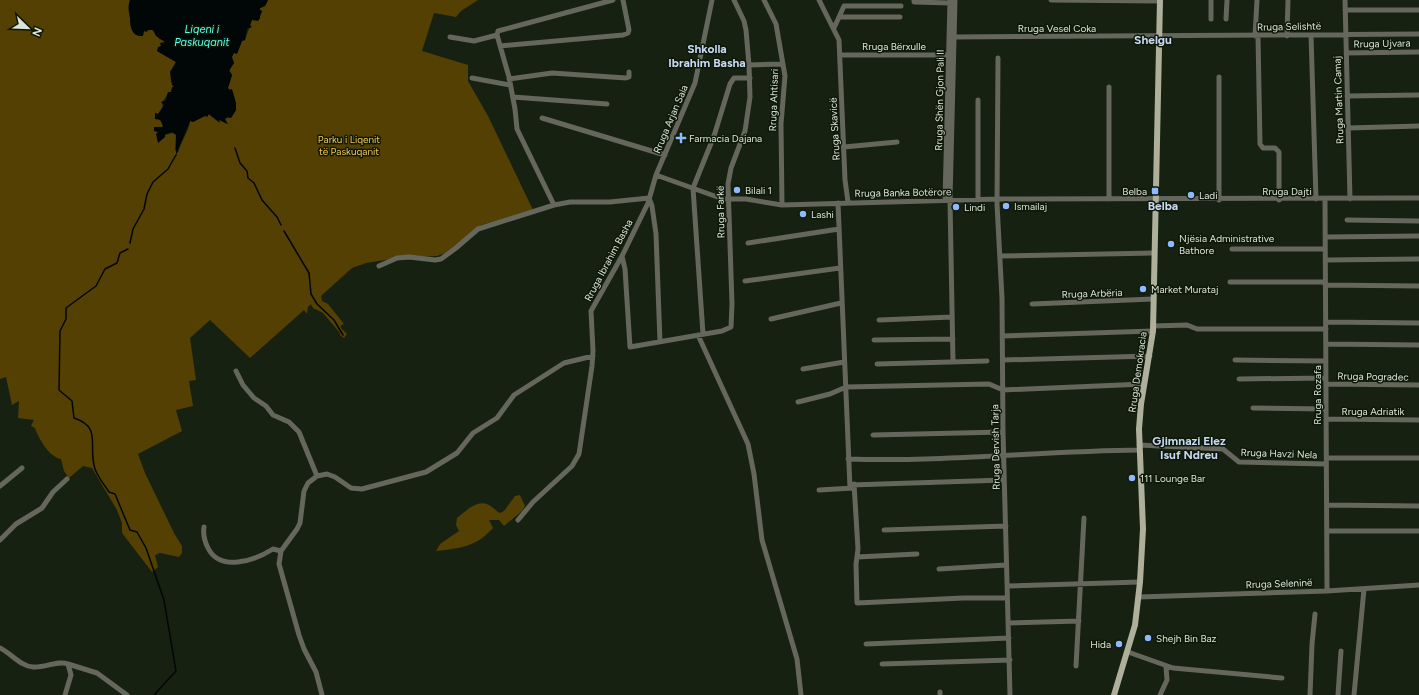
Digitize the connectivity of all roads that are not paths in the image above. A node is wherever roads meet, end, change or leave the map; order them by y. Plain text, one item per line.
1 (613, 0) edge
2 (623, 0) edge
3 (712, 0) edge
4 (734, 0) edge
5 (764, 0) edge
6 (819, 0) edge
7 (914, 0) edge
8 (955, 0) edge
9 (1051, 0) edge
10 (1160, 0) edge
11 (1211, 0) edge
12 (1226, 0) edge
13 (1257, 0) edge
14 (1288, 0) edge
15 (1344, 0) edge
16 (950, 1) edge
17 (901, 6) dead end
18 (1345, 10) junction
19 (1419, 10) edge
20 (840, 17) junction
21 (900, 17) dead end
22 (1211, 19) dead end
23 (1226, 19) dead end
24 (834, 28) junction
25 (1345, 34) junction
26 (1419, 34) edge
27 (497, 35) junction
28 (1311, 35) junction
29 (1256, 36) junction
30 (1287, 36) junction
31 (450, 37) dead end
32 (954, 37) junction
33 (1159, 37) junction
34 (500, 46) junction
35 (1346, 52) junction
36 (1419, 52) edge
37 (840, 55) junction
38 (949, 55) junction
39 (998, 58) dead end
40 (783, 64) junction
41 (749, 65) junction
42 (629, 72) dead end
43 (1219, 77) dead end
44 (472, 78) dead end
45 (750, 78) junction
46 (510, 82) junction
47 (1109, 87) dead end
48 (1419, 95) edge
49 (1347, 96) junction
50 (513, 97) junction
51 (978, 100) dead end
52 (607, 104) dead end
53 (542, 118) dead end
54 (1419, 126) edge
55 (1348, 128) junction
56 (897, 142) dead end
57 (844, 147) junction
58 (665, 155) junction
59 (656, 174) junction
60 (693, 188) junction
61 (649, 198) junction
62 (1419, 198) edge
63 (729, 199) junction
64 (998, 199) junction
65 (1109, 199) junction
66 (1155, 199) junction
67 (1316, 199) junction
68 (1325, 199) junction
69 (1350, 199) junction
70 (948, 200) junction
71 (978, 200) junction
72 (1220, 200) junction
73 (1279, 200) junction
74 (848, 202) junction
75 (838, 203) junction
76 (554, 205) junction
77 (782, 205) junction
78 (1347, 220) dead end
79 (1419, 221) edge
80 (839, 229) junction
81 (1419, 236) edge
82 (1325, 237) junction
83 (748, 243) dead end
84 (1232, 249) dead end
85 (1325, 249) junction
86 (1154, 253) junction
87 (622, 256) junction
88 (1000, 256) junction
89 (1419, 259) edge
90 (1325, 260) junction
91 (379, 266) dead end
92 (840, 268) junction
93 (745, 281) dead end
94 (1230, 282) dead end
95 (1326, 284) junction
96 (1419, 286) edge
97 (1153, 299) junction
98 (842, 303) junction
99 (1032, 304) dead end
100 (952, 317) junction
101 (771, 319) dead end
102 (879, 320) dead end
103 (1326, 322) junction
104 (1419, 323) edge
105 (1153, 328) junction
106 (1326, 330) junction
107 (701, 335) junction
108 (1002, 336) junction
109 (953, 339) junction
110 (874, 340) dead end
111 (660, 342) junction
112 (1326, 344) junction
113 (1419, 345) edge
114 (593, 356) junction
115 (1150, 356) junction
116 (1003, 360) junction
117 (1235, 360) dead end
118 (987, 361) dead end
119 (1326, 361) junction
120 (844, 362) junction
121 (953, 362) junction
122 (877, 364) dead end
123 (803, 369) dead end
124 (236, 371) dead end
125 (1326, 378) junction
126 (1239, 379) dead end
127 (1144, 384) junction
128 (1326, 384) junction
129 (1419, 386) edge
130 (846, 387) junction
131 (1003, 390) junction
132 (798, 402) dead end
133 (1253, 408) dead end
134 (1326, 409) junction
135 (1326, 419) junction
136 (1419, 420) edge
137 (1003, 432) junction
138 (874, 436) dead end
139 (1139, 447) junction
140 (1004, 457) junction
141 (1419, 458) edge
142 (848, 459) junction
143 (1326, 461) junction
144 (22, 468) dead end
145 (317, 476) junction
146 (67, 479) dead end
147 (1004, 480) junction
148 (0, 486) edge
149 (852, 486) junction
150 (819, 490) dead end
151 (1327, 505) junction
152 (1419, 506) edge
153 (1084, 518) dead end
154 (518, 520) dead end
155 (1006, 526) junction
156 (204, 527) dead end
157 (884, 530) dead end
158 (1327, 531) junction
159 (1419, 531) edge
160 (0, 540) edge
161 (282, 551) junction
162 (917, 554) dead end
163 (857, 557) junction
164 (1006, 565) junction
165 (939, 569) dead end
166 (1140, 582) junction
167 (1080, 584) junction
168 (1419, 585) edge
169 (1007, 586) junction
170 (1364, 589) junction
171 (1327, 591) junction
172 (1139, 597) junction
173 (1007, 598) junction
174 (1315, 614) dead end
175 (1079, 621) junction
176 (1008, 623) junction
177 (1009, 638) junction
178 (866, 644) dead end
179 (0, 648) edge
180 (1341, 651) dead end
181 (1128, 652) junction
182 (1010, 660) junction
183 (68, 664) junction
184 (882, 664) dead end
185 (1076, 666) dead end
186 (1166, 666) junction
187 (1282, 678) dead end
188 (65, 695) edge
189 (127, 695) edge
190 (322, 695) edge
191 (801, 695) edge
192 (1010, 695) edge
193 (1114, 695) edge
194 (1160, 695) edge
195 (1310, 695) edge
196 (1338, 695) edge
197 (1354, 695) edge

1 - 27 street
2 - 34 street
3 - 58 street, Rruga Arjan Sala
4 - 41 street, Rruga Farkë
5 - 40 street, Rruga Ahtisari
6 - 24 street, Rruga Skavicë
7 - 16 street
8 - 32 street, Rruga Shën Gjon Pali II
9 - 10 street
10 - 33 main road, Rruga Demokracia
11 - 22 street
12 - 23 street
13 - 29 street
14 - 30 street
15 - 18 street, Rruga Martin Camaj
16 - 38 street, Rruga Shën Gjon Pali II
17 - 20 street
18 - 19 street
18 - 25 street, Rruga Martin Camaj
20 - 21 street
20 - 24 street
24 - 37 street, Rruga Skavicë
25 - 26 street, Rruga Selishtë
25 - 28 street, Rruga Selishtë
25 - 35 street, Rruga Martin Camaj
27 - 31 street
27 - 34 street
28 - 30 street, Rruga Selishtë
28 - 67 street
29 - 30 street, Rruga Selishtë
29 - 33 street, Rruga Selishtë
29 - 73 street
32 - 33 street, Rruga Vesel Coka
32 - 70 street, Rruga Shën Gjon Pali II
33 - 66 main road, Rruga Demokracia
34 - 46 street
35 - 36 street, Rruga Ujvara
35 - 49 street, Rruga Martin Camaj
37 - 38 street, Rruga Bërxulle
37 - 57 street, Rruga Skavicë
38 - 70 street, Rruga Shën Gjon Pali II
39 - 64 street, Rruga Dervish Tarja
40 - 41 street
40 - 77 street, Rruga Ahtisari
41 - 45 street, Rruga Farkë
42 - 46 street
43 - 72 street
44 - 46 street
45 - 60 street
45 - 63 street, Rruga Farkë
46 - 50 street
47 - 65 street
48 - 49 street
49 - 55 street, Rruga Martin Camaj
50 - 52 street
50 - 76 street
51 - 71 street
53 - 58 street
54 - 55 street
55 - 69 street, Rruga Martin Camaj
56 - 57 street
57 - 74 street, Rruga Skavicë
58 - 59 street, Rruga Arjan Sala
59 - 60 street, Rruga Banka Botërore
59 - 61 street, Rruga Ibrahim Basha
60 - 63 street, Rruga Banka Botërore
60 - 107 street
61 - 76 street
61 - 87 street, Rruga Ibrahim Basha
61 - 111 street
62 - 69 street, Rruga Dajti
63 - 77 street, Rruga Banka Botërore
63 - 107 street, Rruga Farkë
64 - 65 street, Rruga Banka Botërore
64 - 71 street, Rruga Banka Botërore
64 - 88 street, Rruga Dervish Tarja
65 - 66 street, Rruga Banka Botërore
66 - 72 street, Rruga Dajti
66 - 86 main road, Rruga Demokracia
67 - 68 street, Rruga Dajti
67 - 73 street, Rruga Dajti
68 - 69 street, Rruga Dajti
68 - 82 street, Rruga Rozafa
70 - 71 street, Rruga Banka Botërore
70 - 74 street, Rruga Banka Botërore
70 - 100 street
72 - 73 street, Rruga Dajti
74 - 75 street, Rruga Banka Botërore
75 - 77 street, Rruga Banka Botërore
75 - 80 street
76 - 91 street
78 - 79 street
80 - 83 street
80 - 92 street
81 - 82 street
82 - 85 street, Rruga Rozafa
84 - 85 street
85 - 90 street, Rruga Rozafa
86 - 88 street
86 - 97 main road, Rruga Demokracia
87 - 111 street, Rruga Farkë
87 - 114 street, Rruga Ibrahim Basha
88 - 108 street, Rruga Dervish Tarja
89 - 90 street
90 - 95 street, Rruga Rozafa
92 - 93 street
92 - 98 street
94 - 95 street
95 - 96 street
95 - 103 street, Rruga Rozafa
97 - 99 street, Rruga Arbëria
97 - 105 main road, Rruga Demokracia
98 - 101 street
98 - 120 street
100 - 102 street
100 - 109 street
103 - 104 street
103 - 106 street, Rruga Rozafa
105 - 106 street
105 - 108 street
105 - 115 main road, Rruga Demokracia
106 - 112 street, Rruga Rozafa
107 - 111 street, Rruga Farkë
107 - 191 street
108 - 116 street, Rruga Dervish Tarja
109 - 110 street
109 - 121 street
112 - 113 street
112 - 119 street, Rruga Rozafa
114 - 145 street
114 - 154 street, Rruga Ibrahim Basha
115 - 116 street
115 - 127 main road, Rruga Demokracia
116 - 131 street, Rruga Dervish Tarja
117 - 119 street
118 - 121 street
119 - 125 street, Rruga Rozafa
120 - 123 street
120 - 130 street
121 - 122 street
124 - 145 street
125 - 126 street
125 - 128 street, Rruga Rozafa
127 - 131 street
127 - 139 main road, Rruga Demokracia
128 - 129 street, Rruga Pogradec
128 - 134 street, Rruga Rozafa
130 - 131 street
130 - 132 street
130 - 142 street
131 - 137 street, Rruga Dervish Tarja
133 - 134 street
134 - 135 street, Rruga Rozafa
135 - 136 street, Rruga Adriatik
135 - 143 street, Rruga Rozafa
137 - 138 street
137 - 140 street, Rruga Dervish Tarja
139 - 140 street, Rruga Havzi Nela
139 - 143 street, Rruga Havzi Nela
139 - 166 main road, Rruga Demokracia
140 - 142 street, Rruga Havzi Nela
140 - 147 street, Rruga Dervish Tarja
141 - 143 street, Rruga Havzi Nela
142 - 149 street
143 - 151 street, Rruga Rozafa
144 - 148 street
145 - 161 street
146 - 160 street
147 - 149 street
147 - 155 street, Rruga Dervish Tarja
149 - 150 street
149 - 163 street
151 - 152 street
151 - 158 street, Rruga Rozafa
153 - 167 street
155 - 157 street
155 - 164 street, Rruga Dervish Tarja
156 - 161 street
158 - 159 street
158 - 171 street, Rruga Rozafa
161 - 190 street
162 - 163 street
163 - 173 street
164 - 165 street
164 - 169 street, Rruga Dervish Tarja
166 - 167 street
166 - 172 main road, Rruga Demokracia
167 - 169 street
167 - 175 street
168 - 170 street, Rruga Seleninë
169 - 173 street, Rruga Dervish Tarja
170 - 171 street, Rruga Seleninë
170 - 197 street
171 - 172 street, Rruga Seleninë
172 - 181 main road, Rruga Demokracia
173 - 176 street, Rruga Dervish Tarja
174 - 195 street
175 - 176 street
175 - 185 street
176 - 177 street, Rruga Dervish Tarja
177 - 178 street
177 - 182 street, Rruga Dervish Tarja
179 - 183 street
180 - 196 street
181 - 186 street
181 - 193 main road, Rruga Demokracia
182 - 184 street
182 - 192 street, Rruga Dervish Tarja
183 - 188 street
183 - 189 street
186 - 187 street
186 - 194 street

